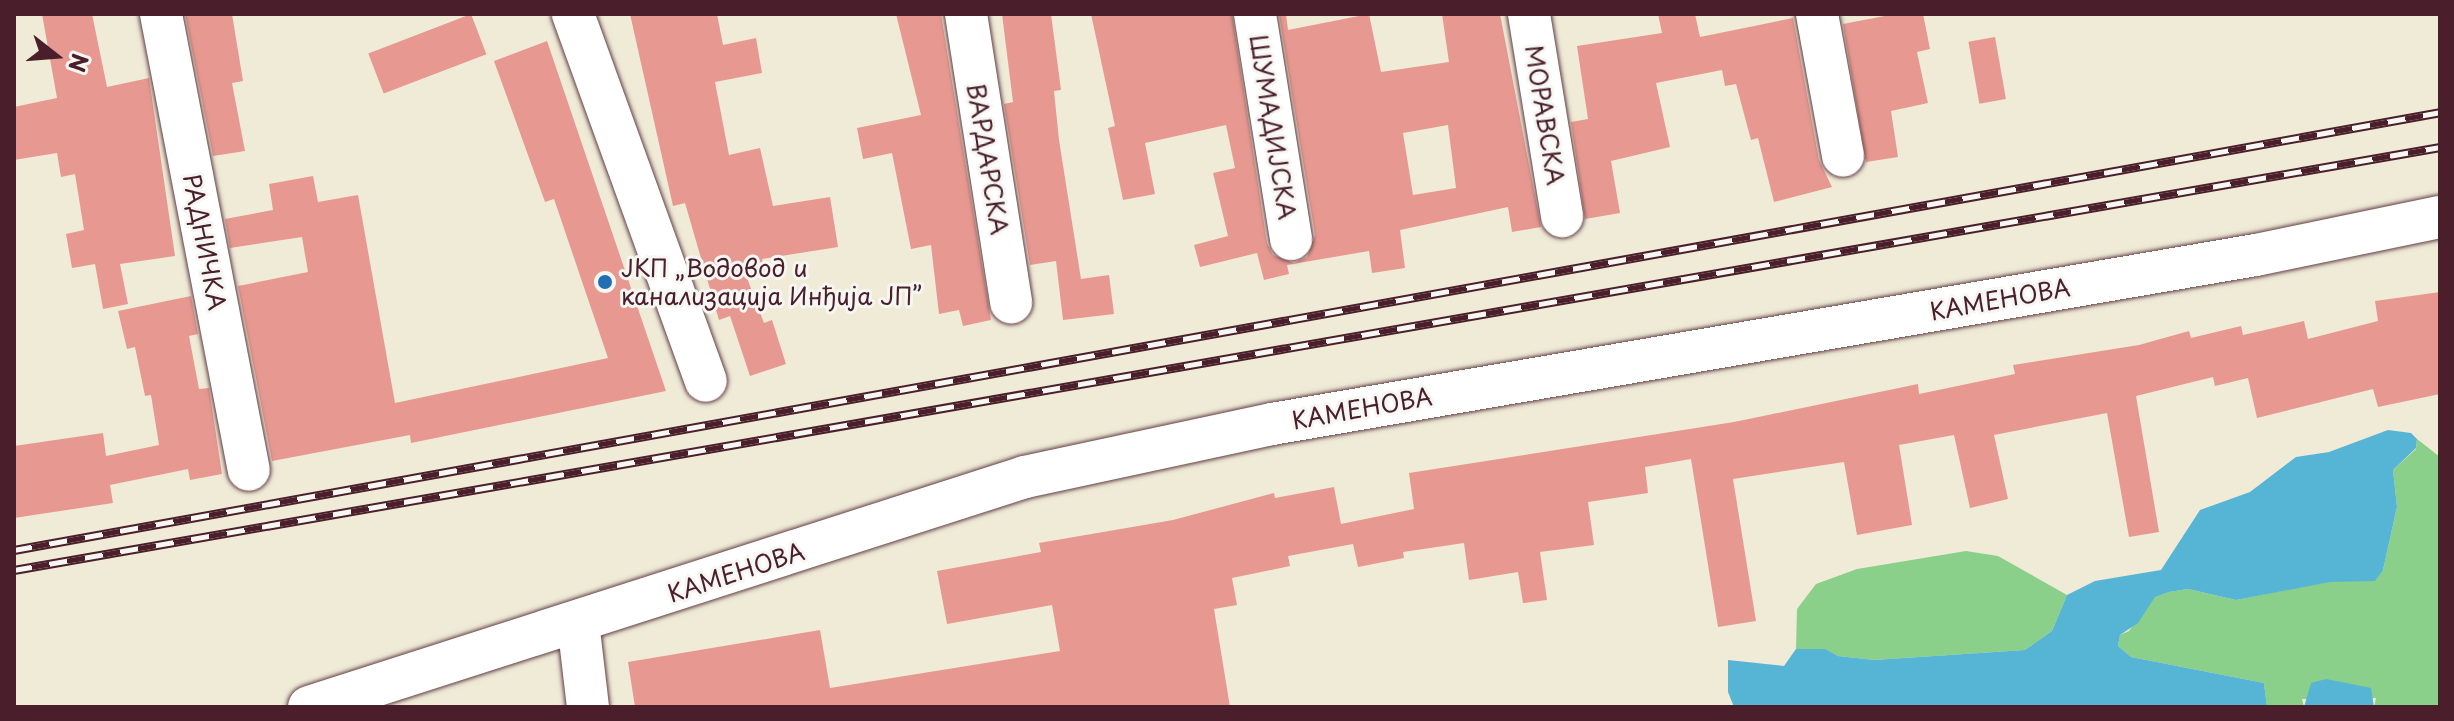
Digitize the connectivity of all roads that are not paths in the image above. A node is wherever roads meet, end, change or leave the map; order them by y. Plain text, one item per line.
1 (161, 14) edge
2 (573, 14) edge
3 (966, 14) edge
4 (1255, 14) edge
5 (1529, 14) edge
6 (1817, 14) edge
7 (1843, 156) dead end
8 (1562, 216) dead end
9 (2440, 217) edge
10 (1291, 239) dead end
11 (1011, 303) dead end
12 (706, 381) dead end
13 (249, 470) dead end
14 (578, 622) junction
15 (309, 707) edge
16 (588, 707) edge

1 - 13 street, РАДНИЧКА
2 - 12 street
3 - 11 street, ВАРДАРСКА
4 - 10 street, ШУМАДИЈСКА
5 - 8 street, МОРАВСКА
6 - 7 street
9 - 14 street, КАМЕНОВА
14 - 15 street, КАМЕНОВА
14 - 16 street

